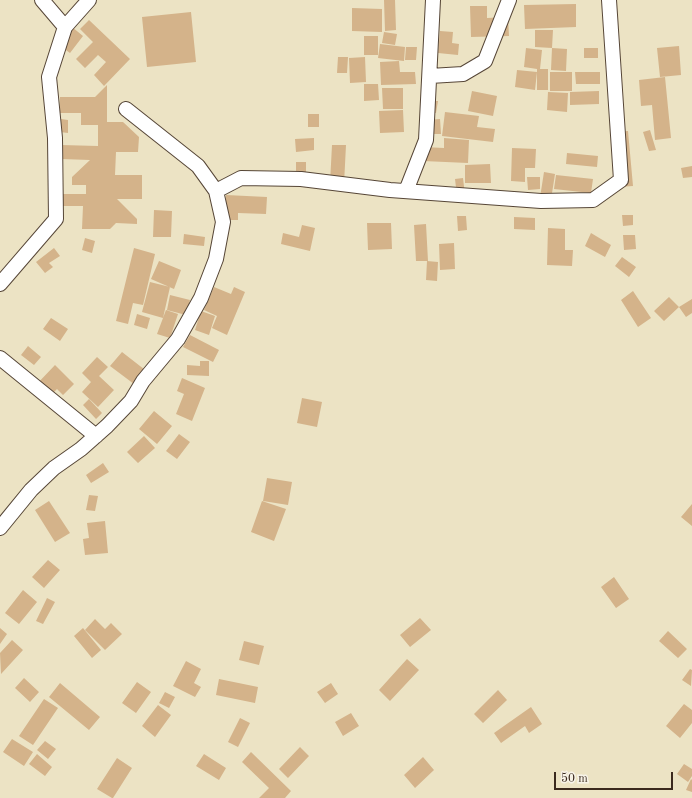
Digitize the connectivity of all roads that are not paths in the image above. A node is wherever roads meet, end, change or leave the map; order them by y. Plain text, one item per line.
1 (42, 0) edge
2 (90, 0) edge
3 (433, 0) edge
4 (509, 0) edge
5 (610, 0) edge
6 (65, 27) junction
7 (430, 76) junction
8 (126, 109) dead end
9 (216, 191) junction
10 (406, 191) junction
11 (0, 284) edge
12 (0, 358) edge
13 (96, 436) junction
14 (0, 528) edge

1 - 6 street
2 - 6 street
3 - 7 street
4 - 7 street
5 - 10 street
6 - 11 street
7 - 10 street
8 - 9 street
9 - 10 street
9 - 13 street
12 - 13 street
13 - 14 street

